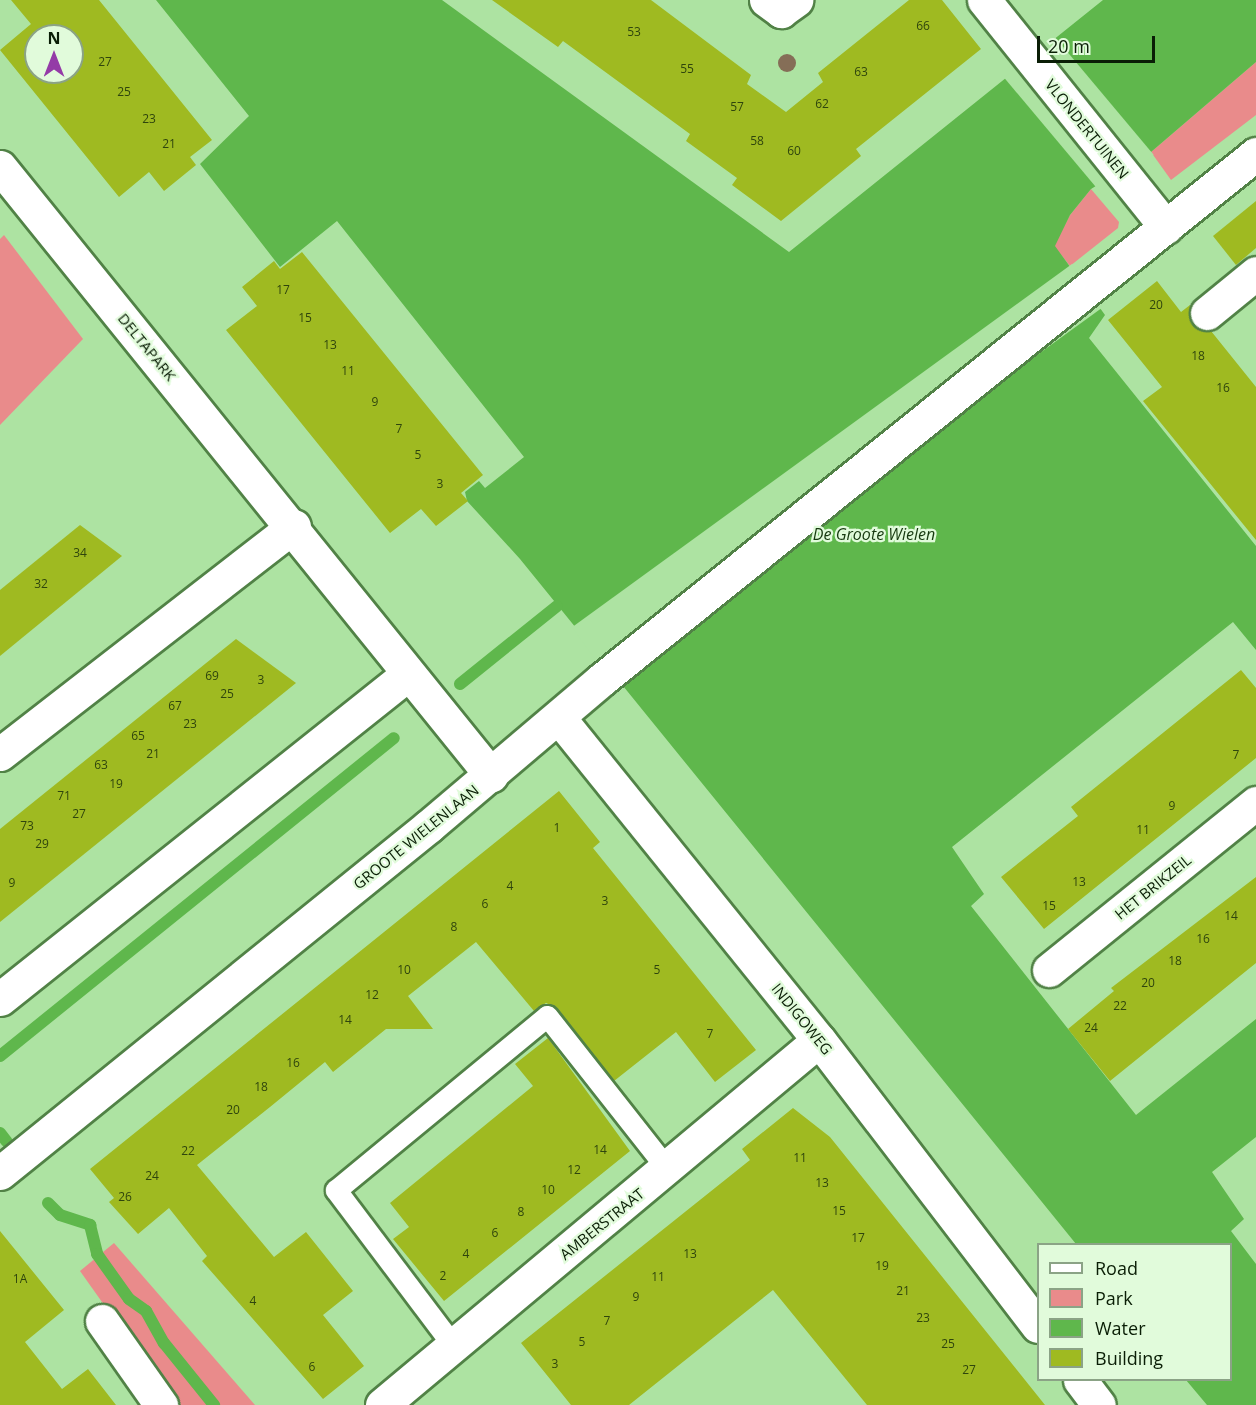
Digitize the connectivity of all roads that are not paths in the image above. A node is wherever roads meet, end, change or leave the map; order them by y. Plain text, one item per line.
1 (766, 0) edge
2 (796, 0) edge
3 (984, 0) edge
4 (1256, 154) edge
5 (0, 167) edge
6 (1166, 227) junction
7 (1256, 273) edge
8 (1208, 313) dead end
9 (294, 526) junction
10 (408, 674) junction
11 (559, 718) junction
12 (0, 754) edge
13 (491, 775) junction
14 (1256, 803) edge
15 (1049, 970) dead end
16 (0, 999) edge
17 (819, 1040) junction
18 (668, 1170) junction
19 (0, 1173) edge
20 (102, 1321) dead end
21 (1037, 1325) edge
22 (452, 1344) junction
23 (1081, 1381) edge
24 (161, 1405) edge
25 (382, 1405) edge
26 (1099, 1405) edge

1 - 2 street
3 - 6 street, VLONDERTUINEN
4 - 6 street
5 - 9 street, DELTAPARK
6 - 11 street
7 - 8 street
9 - 10 street, DELTAPARK
9 - 12 street
10 - 13 street, GROOTE WIELENLAAN
10 - 16 street
11 - 13 street
11 - 17 street, INDIGOWEG
13 - 19 street, GROOTE WIELENLAAN
14 - 15 street, HET BRIKZEIL
17 - 18 street, AMBERSTRAAT
17 - 21 street, INDIGOWEG
18 - 22 street, AMBERSTRAAT
18 - 22 lane
20 - 24 street
22 - 25 street, AMBERSTRAAT
23 - 26 street

